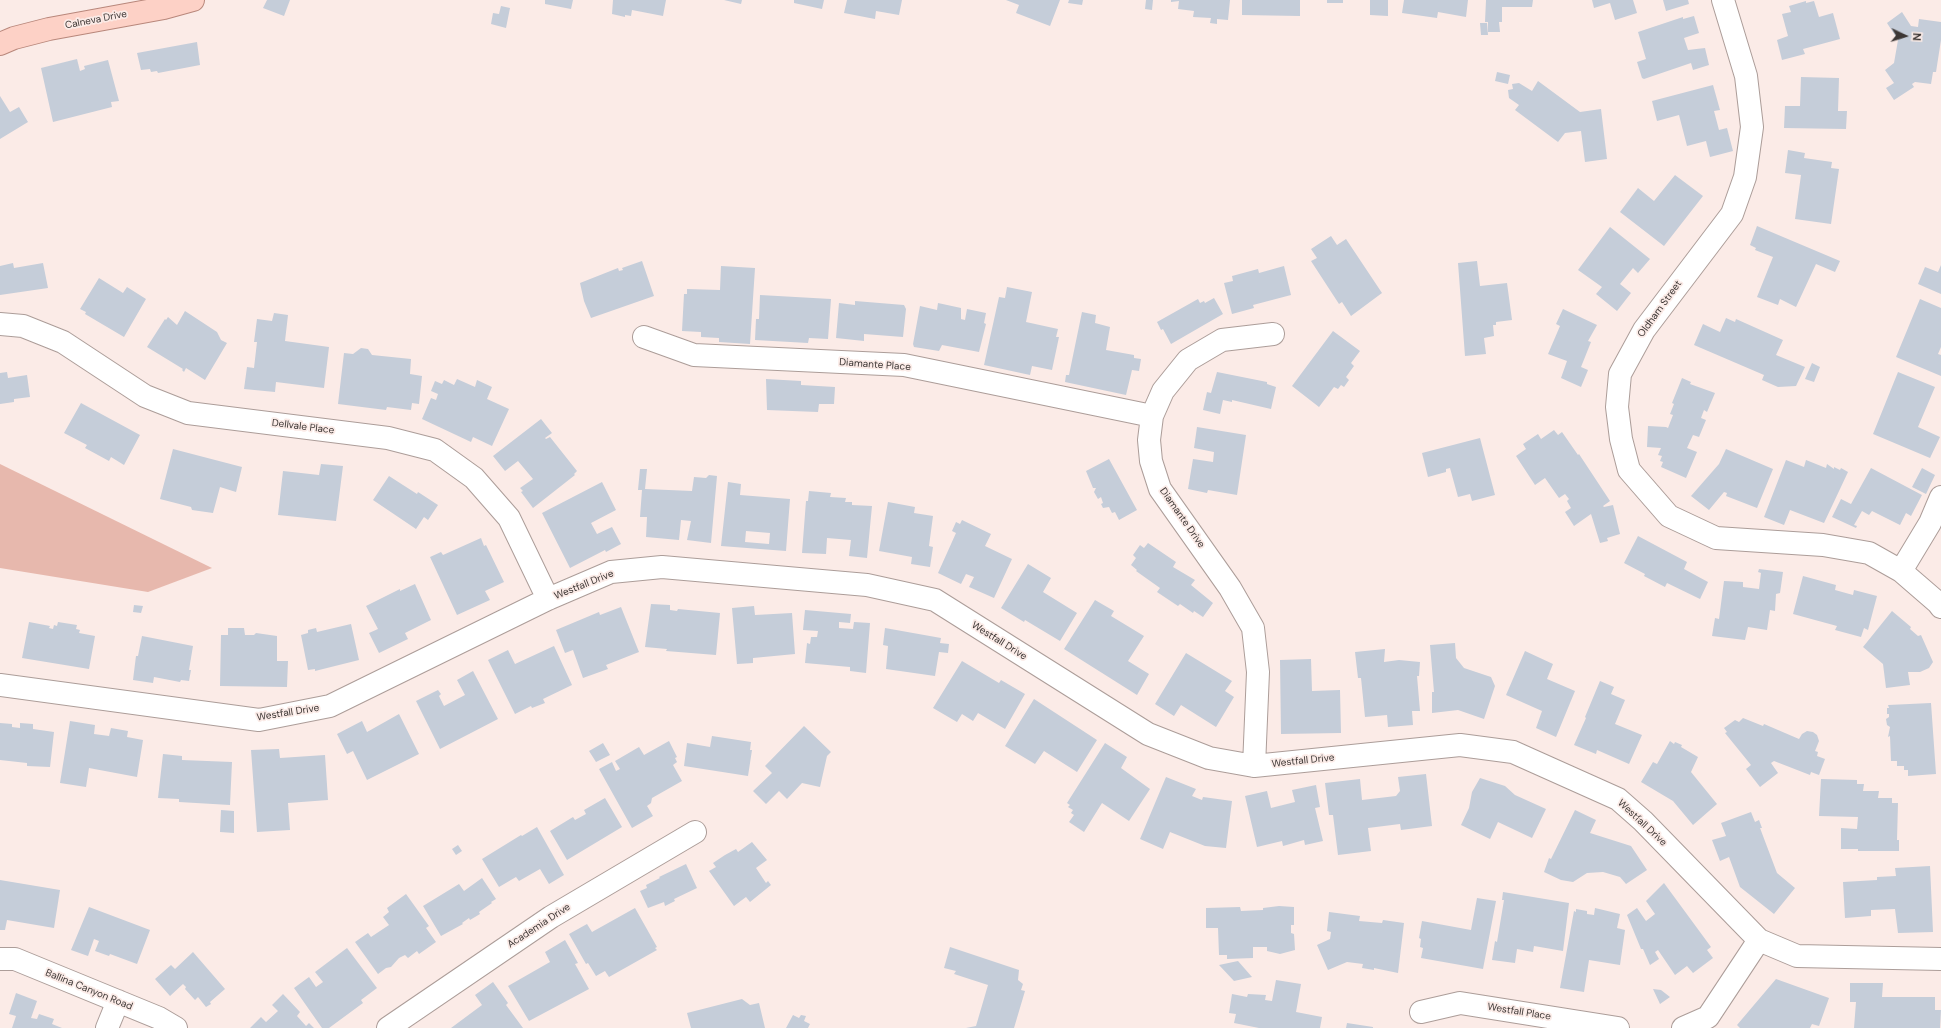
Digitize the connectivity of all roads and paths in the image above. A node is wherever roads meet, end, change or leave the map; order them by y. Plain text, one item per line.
1 (194, 0) edge
2 (1723, 0) edge
3 (0, 44) edge
4 (0, 324) edge
5 (1273, 334) dead end
6 (644, 337) dead end
7 (1152, 416) junction
8 (1941, 497) edge
9 (1902, 571) junction
10 (548, 599) junction
11 (1941, 607) edge
12 (0, 685) edge
13 (1254, 766) junction
14 (695, 832) dead end
15 (1759, 940) junction
16 (0, 959) edge
17 (1941, 959) edge
18 (118, 1001) junction
19 (1421, 1012) dead end
20 (107, 1028) edge
21 (176, 1028) edge
22 (388, 1028) edge
23 (1618, 1028) edge
24 (1683, 1028) edge

1 - 3 main road, Calneva Drive
2 - 9 street, Oldham Street
4 - 10 street, Dellvale Place
5 - 7 street, Diamante Drive
6 - 7 street, Diamante Place
7 - 13 street, Diamante Drive
8 - 9 street
9 - 11 street, Oldham Street
10 - 12 street, Westfall Drive
10 - 13 street, Westfall Drive
13 - 15 street, Westfall Drive
14 - 22 street, Academia Drive
15 - 17 street, Westfall Drive
15 - 24 street
16 - 18 street, Ballina Canyon Road
18 - 20 street
18 - 21 street, Ballina Canyon Road
19 - 23 street, Westfall Place

